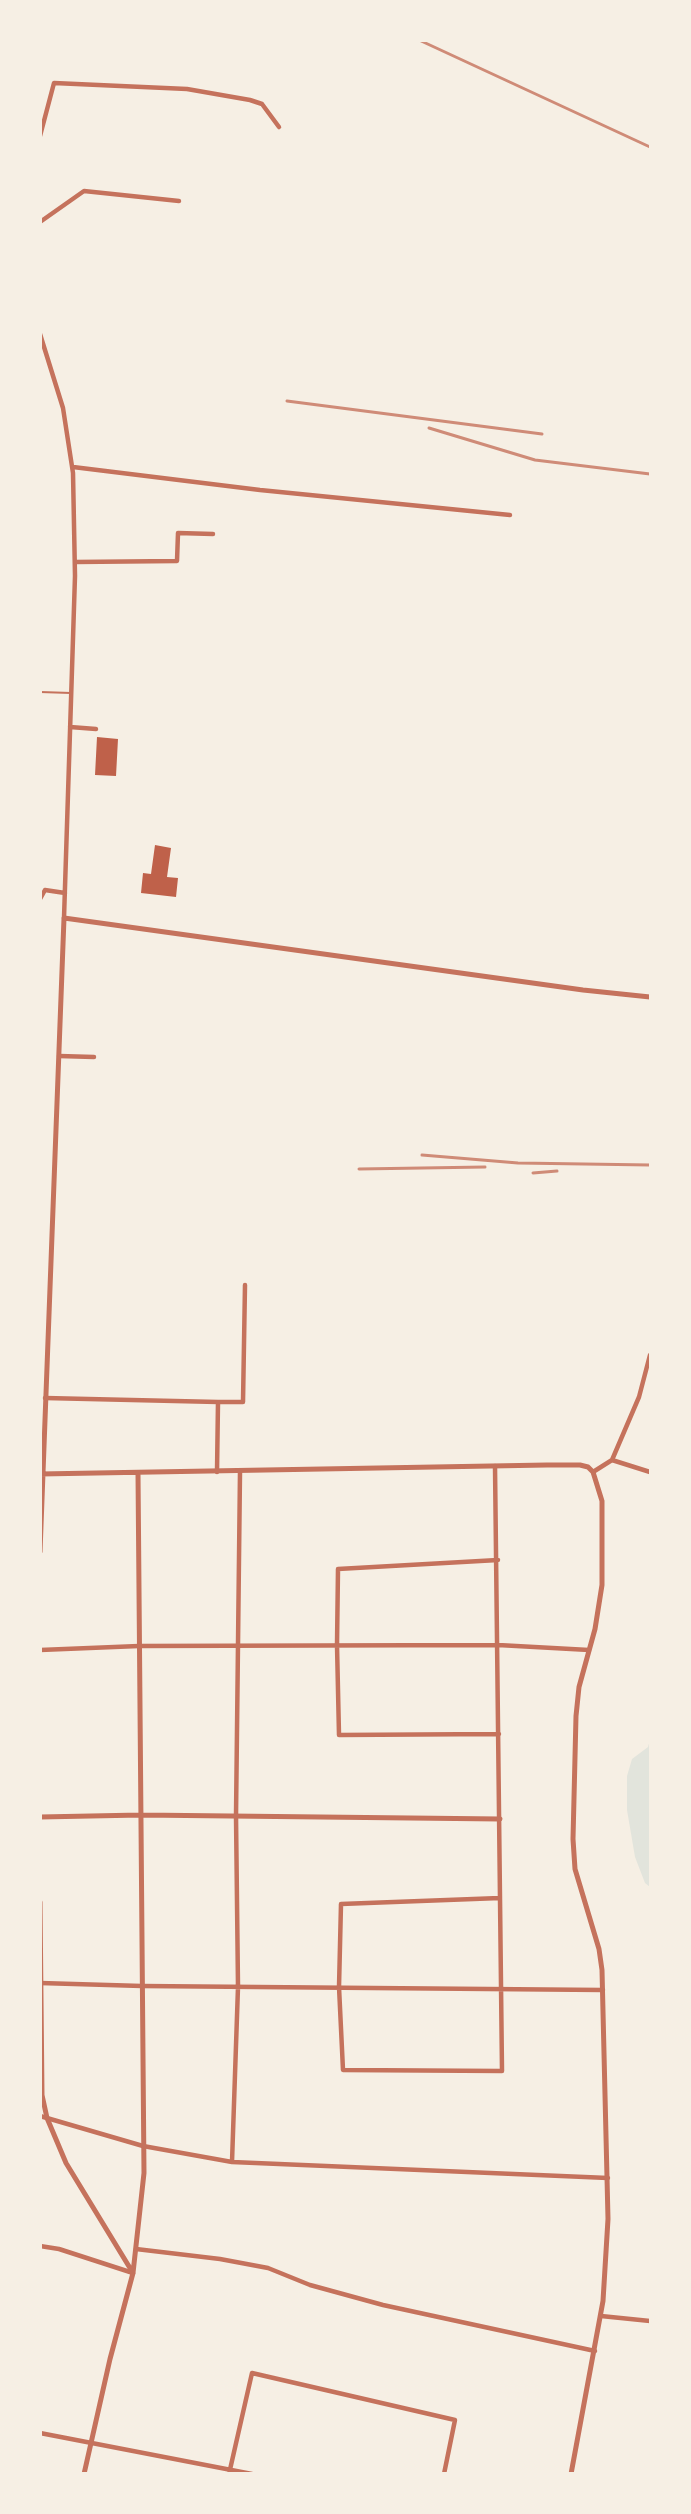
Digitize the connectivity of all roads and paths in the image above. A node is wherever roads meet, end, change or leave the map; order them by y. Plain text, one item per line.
1 (279, 127) dead end
2 (40, 136) edge
3 (179, 201) dead end
4 (40, 222) edge
5 (40, 334) edge
6 (73, 467) junction
7 (510, 515) dead end
8 (213, 534) dead end
9 (75, 562) junction
10 (40, 692) edge
11 (71, 693) junction
12 (70, 727) junction
13 (96, 729) dead end
14 (65, 892) junction
15 (40, 899) edge
16 (64, 918) junction
17 (651, 997) edge
18 (58, 1056) junction
19 (94, 1057) dead end
20 (244, 1285) dead end
21 (651, 1355) edge
22 (45, 1398) junction
23 (218, 1402) junction
24 (612, 1460) junction
25 (495, 1466) junction
26 (217, 1472) junction
27 (240, 1472) junction
28 (593, 1472) junction
29 (651, 1472) edge
30 (138, 1473) junction
31 (41, 1474) edge
32 (40, 1552) edge
33 (498, 1560) junction
34 (237, 1645) junction
35 (337, 1645) junction
36 (498, 1645) junction
37 (140, 1646) junction
38 (40, 1650) edge
39 (589, 1650) junction
40 (499, 1734) junction
41 (141, 1815) junction
42 (236, 1816) junction
43 (40, 1817) edge
44 (500, 1819) junction
45 (500, 1898) junction
46 (40, 1902) edge
47 (41, 1983) edge
48 (142, 1986) junction
49 (238, 1987) junction
50 (339, 1987) junction
51 (501, 1989) junction
52 (603, 1990) junction
53 (44, 2117) edge
54 (144, 2146) junction
55 (232, 2162) junction
56 (608, 2178) junction
57 (40, 2246) edge
58 (136, 2249) junction
59 (134, 2273) junction
60 (601, 2316) junction
61 (651, 2321) edge
62 (595, 2351) junction
63 (40, 2433) edge
64 (91, 2444) junction
65 (229, 2471) edge
66 (84, 2474) edge
67 (252, 2474) edge
68 (444, 2474) edge
69 (572, 2474) edge

1 - 2 street
3 - 4 street
5 - 6 street
6 - 7 street
6 - 9 street
8 - 9 street
9 - 11 street
10 - 11 lane
11 - 12 street
12 - 13 street
12 - 14 street
14 - 15 street
14 - 16 street
16 - 17 street
16 - 18 street
18 - 19 street
18 - 22 street
20 - 23 street
21 - 24 street
22 - 23 street
22 - 31 street
23 - 26 street
24 - 28 street
24 - 29 street
25 - 27 street
25 - 28 street
25 - 33 street
26 - 27 street
26 - 30 street
27 - 34 street
28 - 39 street
30 - 31 street
30 - 37 street
31 - 32 street
33 - 35 street
33 - 36 street
34 - 35 street
34 - 37 street
34 - 42 street
35 - 36 street
35 - 40 street
36 - 39 street
36 - 40 street
37 - 38 street
37 - 41 street
39 - 52 street
40 - 44 street
41 - 42 street
41 - 43 street
41 - 48 street
42 - 44 street
42 - 49 street
44 - 45 street
45 - 50 street
45 - 51 street
46 - 47 street
47 - 48 street
47 - 53 street
48 - 49 street
48 - 54 street
49 - 50 street
49 - 55 street
50 - 51 street
50 - 51 street
51 - 52 street
52 - 56 street
53 - 54 street
53 - 59 street
54 - 55 street
54 - 58 street
55 - 56 street
56 - 60 street
57 - 59 street
58 - 59 street
58 - 62 street
59 - 64 street
60 - 61 street
60 - 62 street
62 - 69 street
63 - 64 street
64 - 65 street
64 - 66 street
65 - 67 street
65 - 68 street

